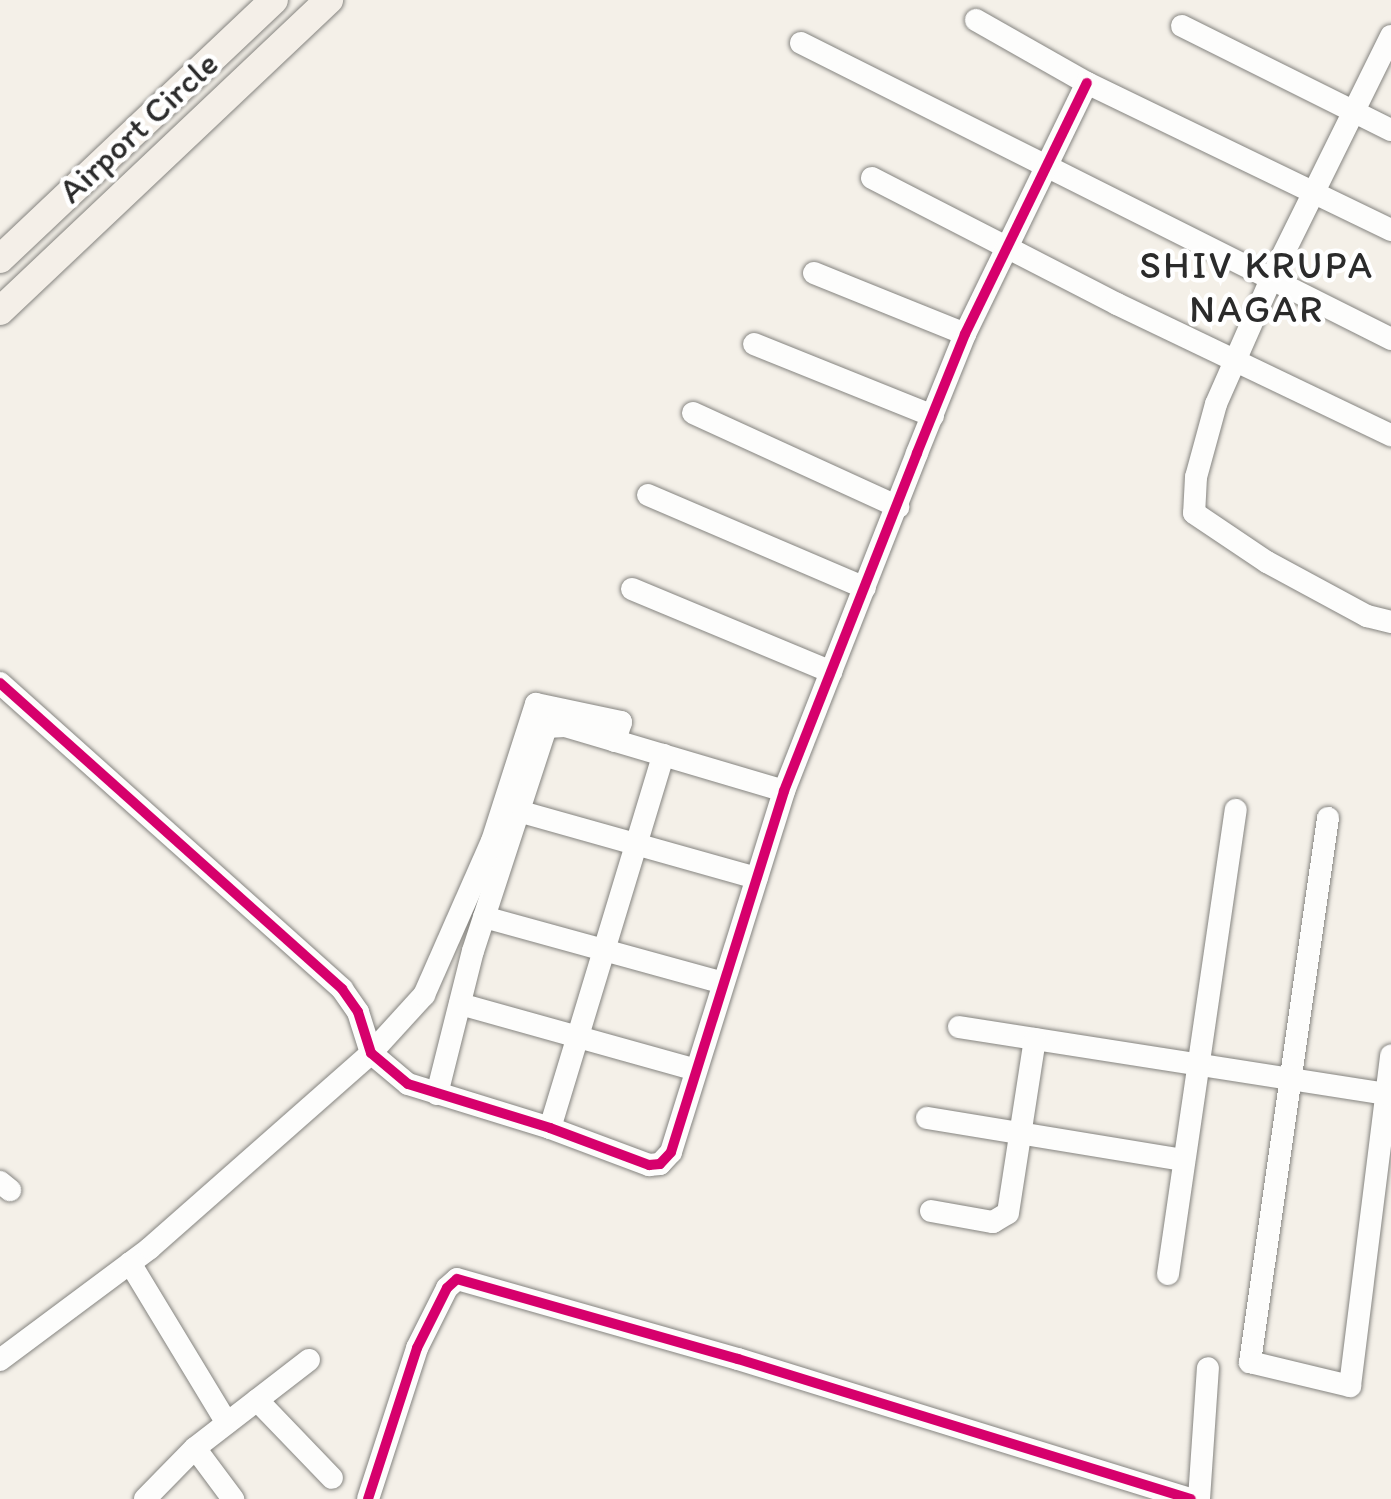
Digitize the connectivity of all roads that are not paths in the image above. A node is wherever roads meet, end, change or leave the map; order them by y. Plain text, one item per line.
1 (274, 0) edge
2 (329, 0) edge
3 (976, 20) dead end
4 (1182, 26) dead end
5 (1391, 36) edge
6 (801, 44) dead end
7 (1088, 83) junction
8 (1353, 113) junction
9 (1391, 130) edge
10 (1047, 165) junction
11 (872, 178) dead end
12 (1314, 192) junction
13 (1391, 230) edge
14 (1008, 246) junction
15 (0, 259) edge
16 (814, 273) dead end
17 (1272, 277) junction
18 (0, 311) edge
19 (964, 334) junction
20 (1391, 339) edge
21 (754, 344) dead end
22 (1236, 361) junction
23 (692, 413) dead end
24 (933, 416) junction
25 (1391, 435) edge
26 (648, 496) dead end
27 (898, 506) junction
28 (865, 588) junction
29 (632, 589) dead end
30 (1391, 622) edge
31 (831, 672) junction
32 (0, 683) edge
33 (615, 741) junction
34 (663, 755) junction
35 (784, 791) junction
36 (1236, 810) dead end
37 (518, 811) junction
38 (1328, 818) dead end
39 (636, 844) junction
40 (756, 878) junction
41 (484, 916) junction
42 (604, 951) junction
43 (723, 983) junction
44 (460, 1004) junction
45 (959, 1027) dead end
46 (577, 1037) junction
47 (1035, 1039) junction
48 (370, 1053) junction
49 (1391, 1056) edge
50 (1198, 1064) junction
51 (696, 1070) junction
52 (1292, 1079) junction
53 (437, 1094) junction
54 (1388, 1094) edge
55 (928, 1118) dead end
56 (550, 1128) junction
57 (1019, 1134) junction
58 (1184, 1160) junction
59 (931, 1211) dead end
60 (130, 1263) junction
61 (1168, 1274) dead end
62 (0, 1360) edge
63 (309, 1360) dead end
64 (1208, 1368) dead end
65 (257, 1400) junction
66 (227, 1424) junction
67 (195, 1448) junction
68 (332, 1478) dead end
69 (145, 1499) edge
70 (233, 1499) edge
71 (368, 1499) edge
72 (1191, 1499) edge
73 (1199, 1499) edge

1 - 15 main road, Airport Circle
2 - 18 main road, Airport Circle
3 - 7 street
4 - 8 street
5 - 8 street
6 - 10 street
7 - 10 street
7 - 12 street
8 - 9 street
8 - 12 street
10 - 14 street
10 - 17 street
11 - 14 street
12 - 13 street
12 - 17 street
14 - 19 street
14 - 22 street
16 - 19 street
17 - 20 street
17 - 22 street
19 - 24 street
21 - 24 street
22 - 25 street
22 - 30 street
23 - 27 street
24 - 27 street
26 - 28 street
27 - 28 street
28 - 31 street
29 - 31 street
31 - 35 street
32 - 48 street
33 - 34 street
33 - 37 street
33 - 48 street
34 - 35 street
34 - 39 street
35 - 40 street
36 - 50 street
37 - 39 street
37 - 41 street
38 - 52 street
39 - 40 street
39 - 42 street
40 - 43 street
41 - 42 street
41 - 44 street
42 - 43 street
42 - 46 street
43 - 51 street
44 - 46 street
44 - 53 street
45 - 47 street
46 - 51 street
46 - 56 street
47 - 50 street
47 - 57 street
48 - 53 street
48 - 60 street
49 - 54 street
50 - 52 street
50 - 58 street
51 - 56 street
52 - 54 street
52 - 54 street
53 - 56 street
55 - 57 street
57 - 58 street
57 - 59 street
58 - 61 street
60 - 62 street
60 - 66 street
63 - 65 street
64 - 73 street
65 - 66 street
65 - 68 street
66 - 67 street
67 - 69 street
67 - 70 street
71 - 72 street

